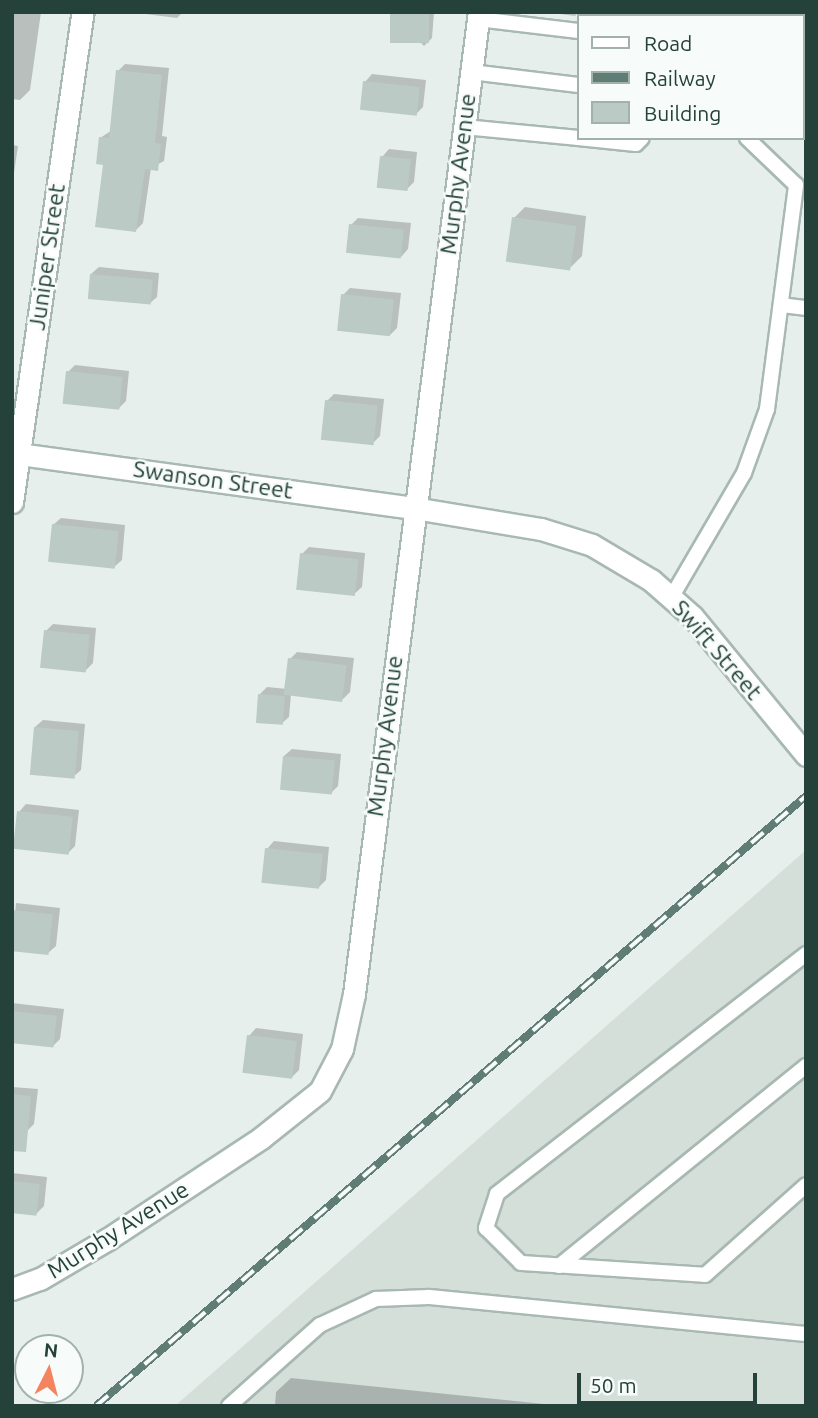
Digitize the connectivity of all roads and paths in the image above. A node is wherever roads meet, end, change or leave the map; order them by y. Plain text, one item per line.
1 (83, 12) edge
2 (479, 15) edge
3 (576, 31) edge
4 (471, 72) junction
5 (576, 85) edge
6 (464, 127) junction
7 (576, 138) edge
8 (597, 140) edge
9 (640, 140) edge
10 (749, 140) edge
11 (799, 213) edge
12 (781, 305) junction
13 (806, 308) edge
14 (15, 453) edge
15 (12, 502) edge
16 (414, 508) junction
17 (671, 598) junction
18 (806, 755) edge
19 (805, 955) edge
20 (806, 1066) edge
21 (806, 1185) edge
22 (559, 1266) junction
23 (12, 1289) edge
24 (806, 1334) edge
25 (229, 1406) edge

1 - 14 street, Juniper Street
2 - 3 lane
2 - 4 street, Murphy Avenue
4 - 5 lane
4 - 6 street, Murphy Avenue
6 - 7 lane
6 - 16 street, Murphy Avenue
8 - 9 lane
10 - 11 lane
11 - 12 lane
12 - 13 lane
12 - 17 lane
14 - 15 street, Juniper Street
14 - 16 street, Swanson Street
16 - 17 street, Swift Street
16 - 23 street, Murphy Avenue
17 - 18 street, Swift Street
19 - 22 lane
20 - 22 lane
21 - 22 lane
24 - 25 lane

